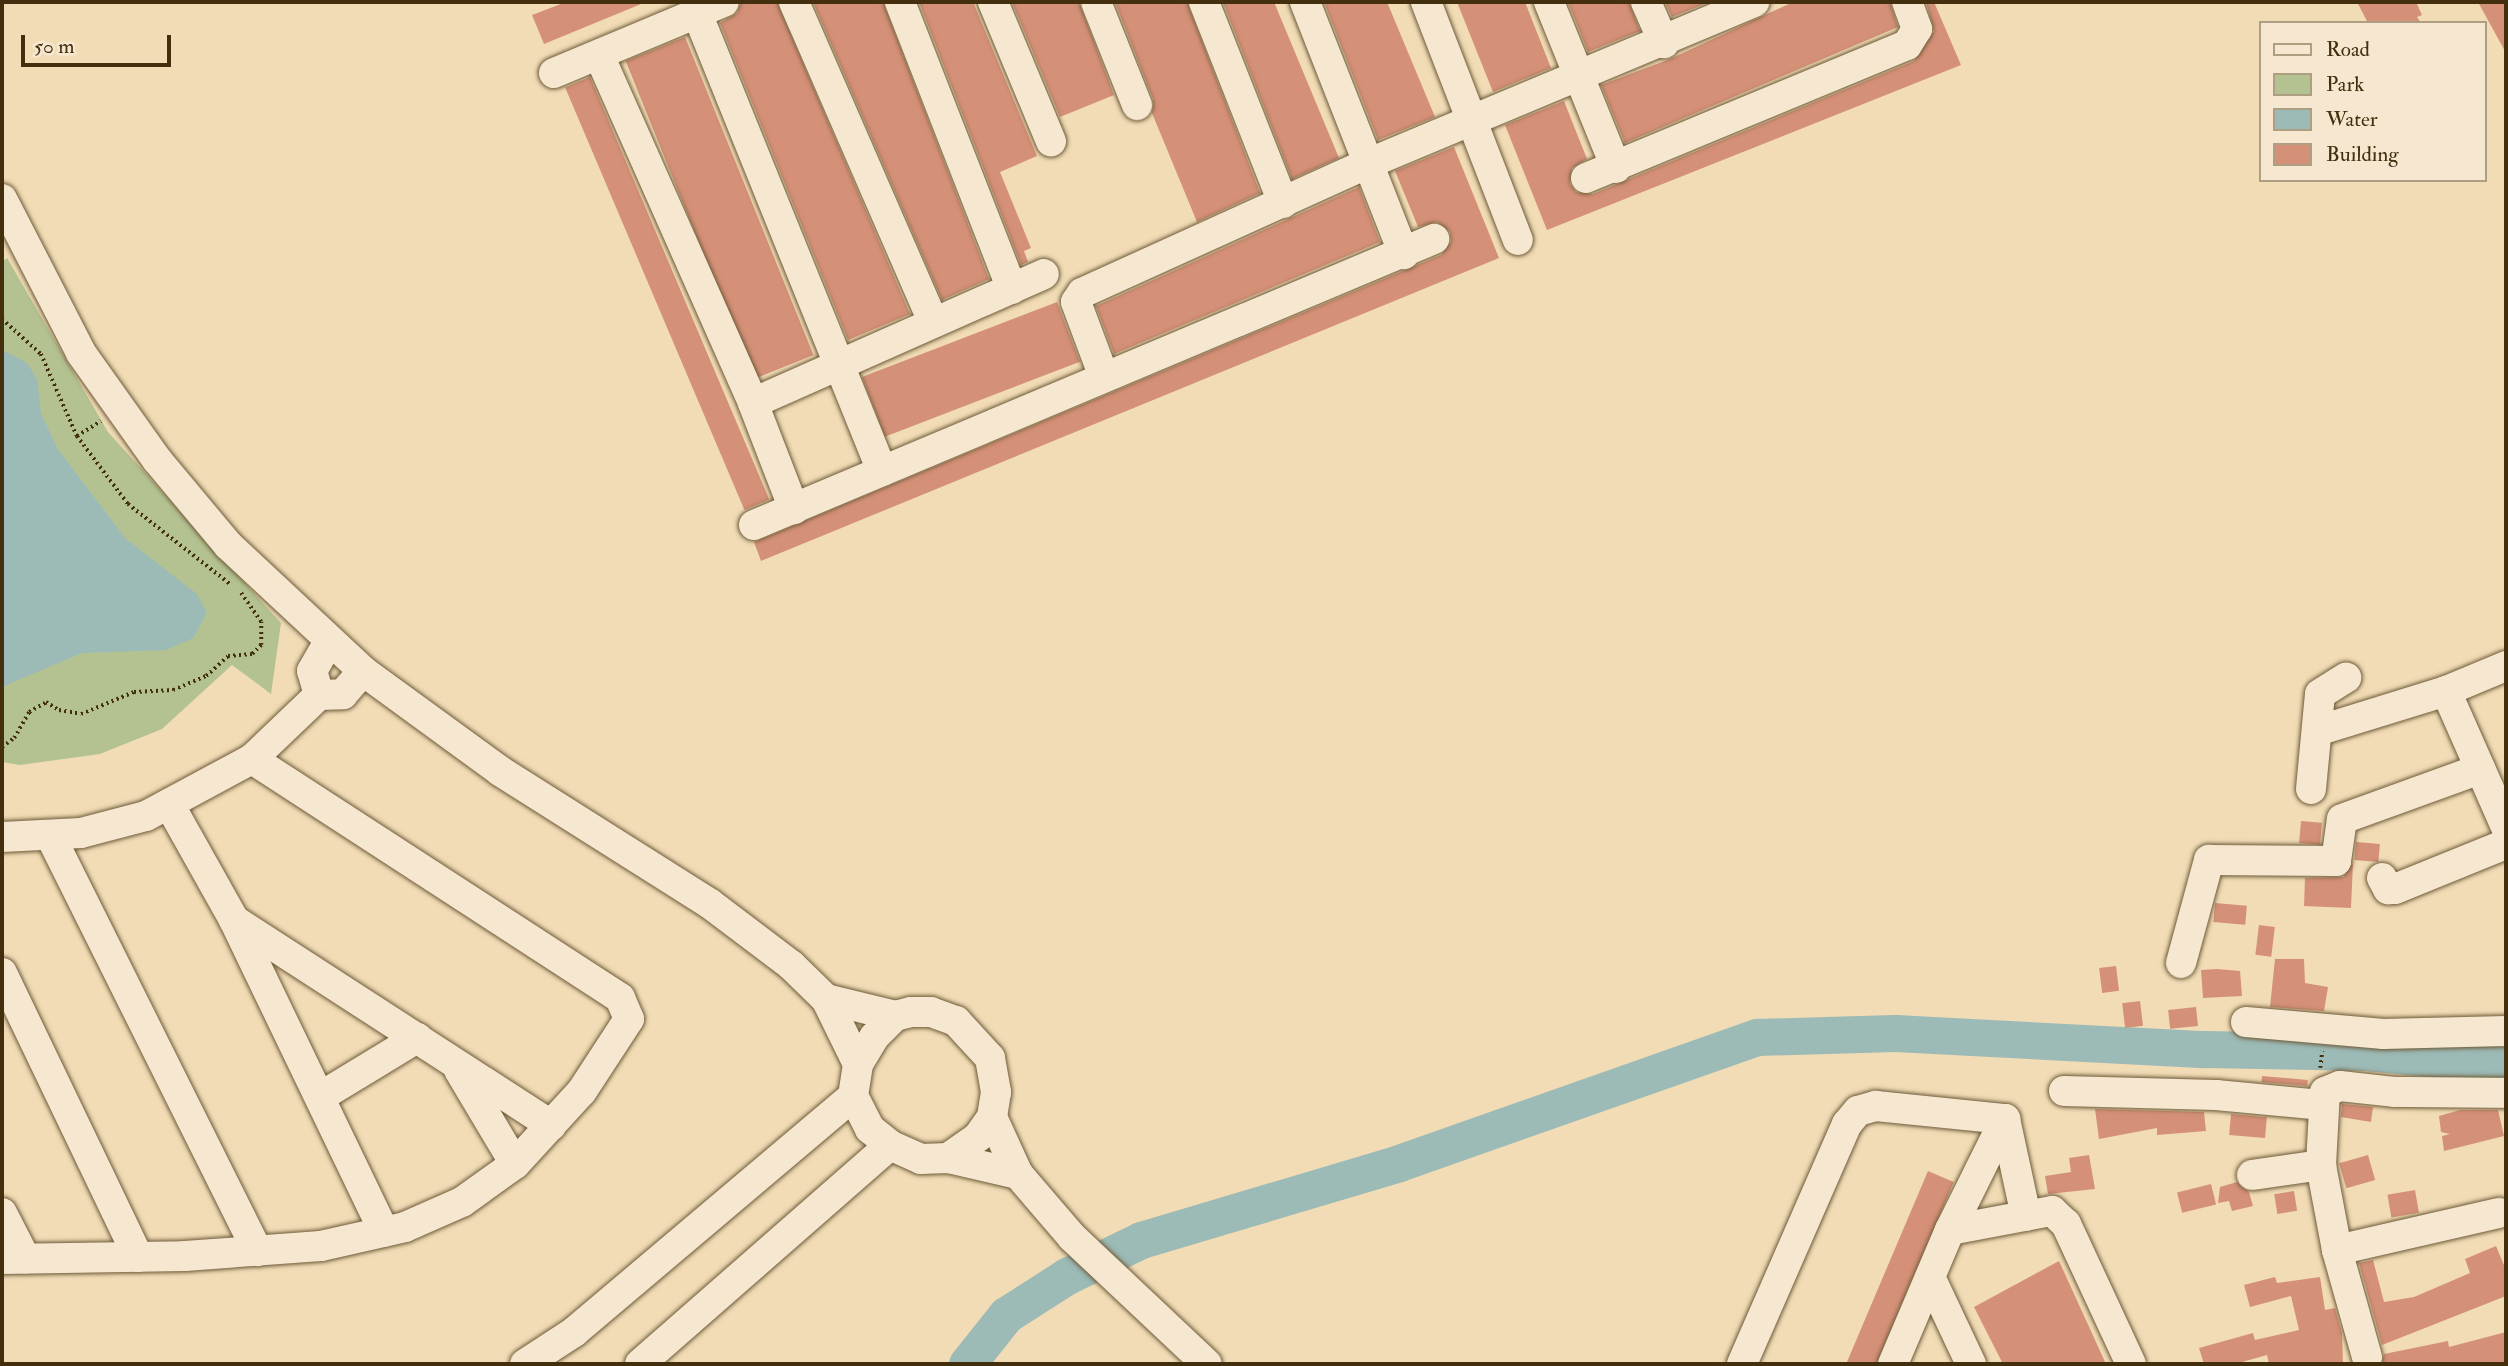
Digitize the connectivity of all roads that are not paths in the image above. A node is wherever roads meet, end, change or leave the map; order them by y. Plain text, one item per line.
1 (794, 2) edge
2 (900, 2) edge
3 (993, 2) edge
4 (1097, 2) edge
5 (1204, 2) edge
6 (1305, 2) edge
7 (1426, 2) edge
8 (1549, 2) edge
9 (1646, 2) edge
10 (1907, 2) edge
11 (1747, 3) edge
12 (710, 7) edge
13 (1664, 43) junction
14 (599, 55) junction
15 (554, 74) dead end
16 (1582, 77) junction
17 (1137, 105) dead end
18 (1473, 122) junction
19 (1051, 141) dead end
20 (1367, 164) junction
21 (1616, 168) junction
22 (1586, 178) dead end
23 (2, 199) edge
24 (1283, 203) junction
25 (1434, 239) dead end
26 (1518, 240) dead end
27 (1404, 254) junction
28 (1044, 274) dead end
29 (1012, 289) junction
30 (933, 322) junction
31 (840, 361) junction
32 (1104, 377) junction
33 (754, 403) junction
34 (882, 471) junction
35 (794, 509) junction
36 (754, 525) dead end
37 (328, 643) junction
38 (2506, 666) edge
39 (363, 671) junction
40 (2346, 678) dead end
41 (2446, 691) junction
42 (319, 695) junction
43 (2317, 731) junction
44 (252, 759) junction
45 (2480, 769) junction
46 (2311, 789) dead end
47 (169, 804) junction
48 (2506, 827) edge
49 (50, 835) junction
50 (2, 837) edge
51 (2506, 844) edge
52 (2382, 878) dead end
53 (234, 920) junction
54 (2182, 963) dead end
55 (2, 973) edge
56 (826, 999) junction
57 (895, 1016) junction
58 (2246, 1022) dead end
59 (2506, 1031) edge
60 (416, 1038) junction
61 (456, 1064) junction
62 (858, 1064) junction
63 (2064, 1091) dead end
64 (2506, 1093) edge
65 (853, 1096) junction
66 (320, 1097) junction
67 (2322, 1105) junction
68 (992, 1117) junction
69 (2005, 1119) junction
70 (551, 1125) junction
71 (891, 1145) junction
72 (948, 1158) junction
73 (515, 1164) junction
74 (2321, 1165) junction
75 (1018, 1174) junction
76 (2252, 1175) dead end
77 (2, 1213) edge
78 (2499, 1213) dead end
79 (2026, 1216) junction
80 (1950, 1230) junction
81 (384, 1232) junction
82 (2337, 1250) junction
83 (257, 1251) junction
84 (138, 1256) junction
85 (13, 1258) edge
86 (1931, 1279) junction
87 (2367, 1357) dead end
88 (525, 1364) edge
89 (640, 1364) edge
90 (1207, 1364) edge
91 (1742, 1364) edge
92 (1893, 1364) edge
93 (1970, 1364) edge
94 (2131, 1364) edge

1 - 30 street
2 - 29 street
3 - 19 street
4 - 17 street
5 - 24 street
6 - 20 street
7 - 18 street
8 - 16 street
9 - 13 street
10 - 21 street
11 - 13 street
12 - 14 street
12 - 31 street
13 - 16 street
14 - 15 street
14 - 33 street
16 - 18 street
16 - 21 street
18 - 20 street
18 - 26 street
20 - 24 street
20 - 27 street
21 - 22 street
23 - 37 street
24 - 32 street
25 - 27 street
27 - 32 street
28 - 29 street
29 - 30 street
30 - 31 street
31 - 33 street
31 - 34 street
32 - 34 street
33 - 35 street
34 - 35 street
35 - 36 street
37 - 39 street
37 - 42 street
38 - 41 street
39 - 42 street
39 - 56 street
40 - 43 street
41 - 43 street
41 - 45 street
42 - 44 street
43 - 46 street
44 - 47 street
44 - 70 street
45 - 48 street
45 - 54 street
47 - 49 street
47 - 53 street
49 - 50 street
49 - 83 street
51 - 52 street
53 - 60 street
53 - 66 street
55 - 84 street
56 - 57 street
56 - 62 street
57 - 62 street
57 - 68 street
58 - 59 street
60 - 61 street
60 - 66 street
61 - 70 street
61 - 73 street
62 - 65 street
63 - 67 street
64 - 67 street
65 - 71 street
65 - 88 street
66 - 81 street
67 - 74 street
68 - 72 street
68 - 75 street
69 - 79 street
69 - 80 street
69 - 91 street
70 - 73 street
71 - 72 street
71 - 89 street
72 - 75 street
73 - 81 street
74 - 76 street
74 - 82 street
75 - 90 street
77 - 85 street
78 - 82 street
79 - 80 street
79 - 94 street
80 - 86 street
81 - 83 street
82 - 87 street
83 - 84 street
84 - 85 street
86 - 92 street
86 - 93 street

